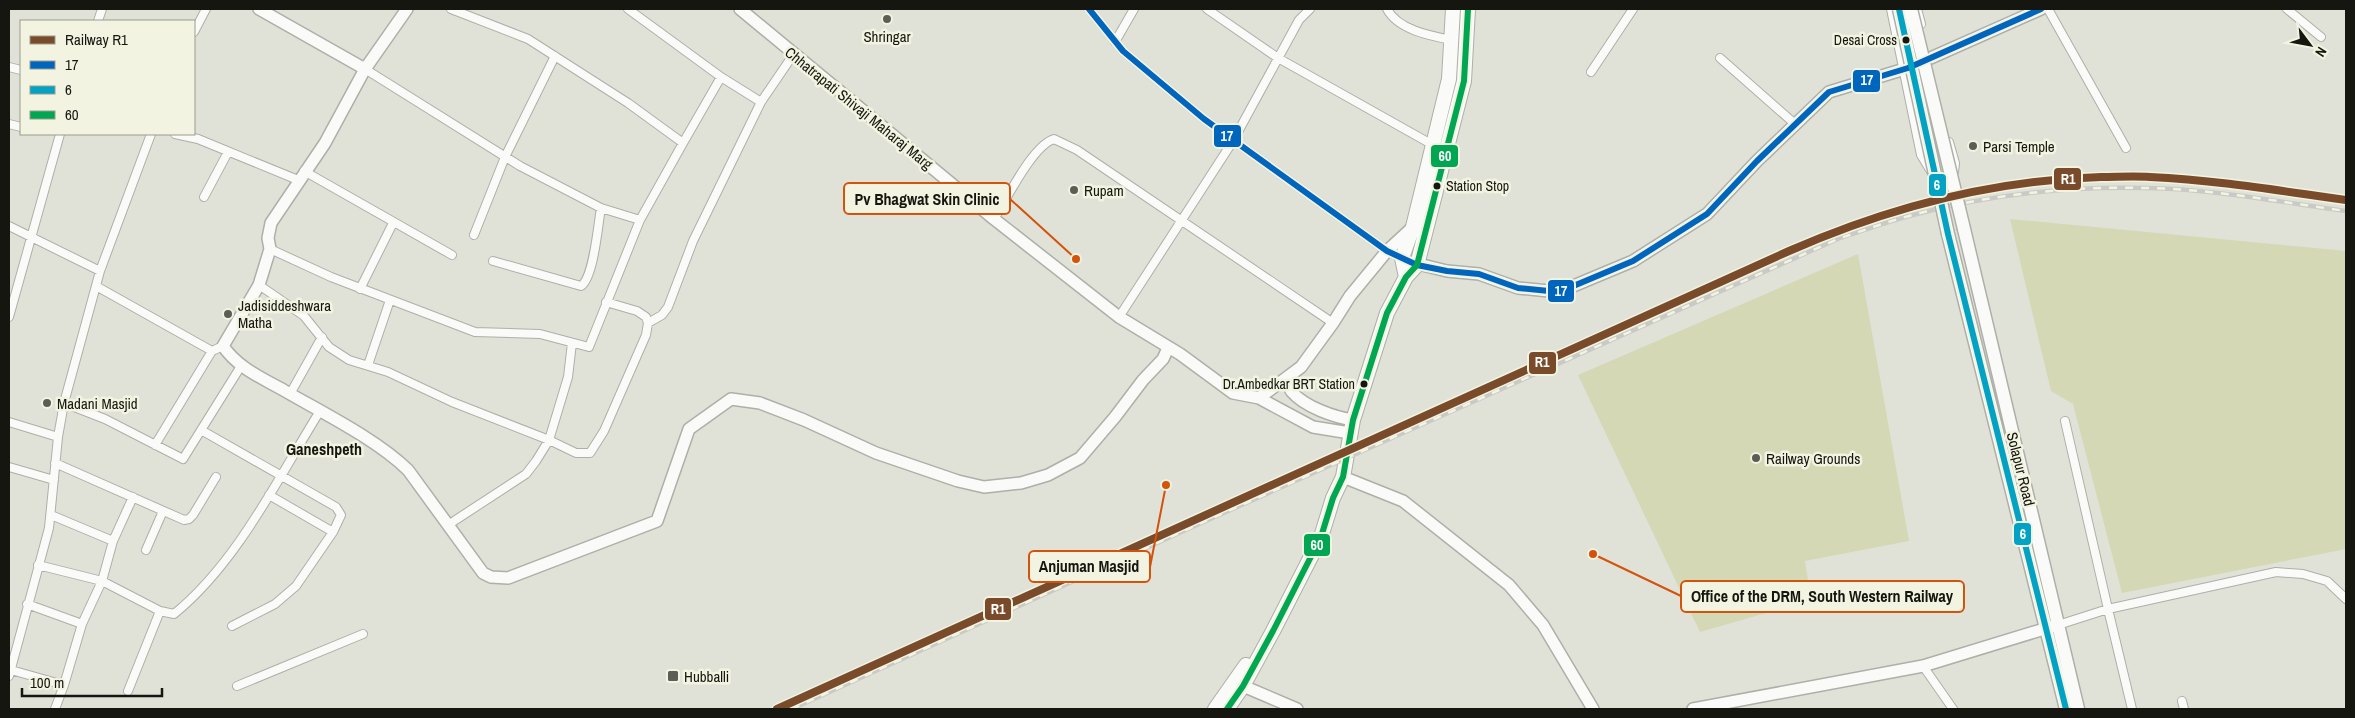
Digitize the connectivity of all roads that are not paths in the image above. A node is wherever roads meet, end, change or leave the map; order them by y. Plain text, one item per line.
1 (206, 9) edge
2 (259, 9) edge
3 (407, 9) edge
4 (451, 9) edge
5 (628, 9) edge
6 (740, 9) edge
7 (1089, 9) edge
8 (1134, 9) edge
9 (1207, 9) edge
10 (1310, 9) edge
11 (1380, 9) edge
12 (1453, 9) edge
13 (1468, 9) edge
14 (1633, 9) edge
15 (1891, 9) edge
16 (1899, 9) edge
17 (1911, 9) edge
18 (1918, 9) edge
19 (2041, 9) edge
20 (2048, 9) edge
21 (2287, 9) edge
22 (1388, 11) edge
23 (195, 30) edge
24 (2321, 37) dead end
25 (1452, 40) junction
26 (1115, 42) junction
27 (793, 54) junction
28 (555, 56) junction
29 (1278, 58) junction
30 (1720, 58) dead end
31 (1924, 61) junction
32 (365, 69) junction
33 (1904, 69) junction
34 (1591, 72) dead end
35 (721, 77) junction
36 (761, 102) junction
37 (1795, 124) junction
38 (57, 135) edge
39 (150, 135) edge
40 (179, 135) edge
41 (1233, 141) junction
42 (683, 144) junction
43 (1433, 145) junction
44 (2126, 148) dead end
45 (228, 152) junction
46 (505, 157) junction
47 (301, 176) junction
48 (1936, 179) junction
49 (1952, 179) junction
50 (204, 197) dead end
51 (601, 208) junction
52 (994, 219) junction
53 (640, 220) junction
54 (1182, 221) junction
55 (393, 223) junction
56 (9, 226) edge
57 (1413, 226) junction
58 (474, 236) dead end
59 (31, 238) junction
60 (270, 249) junction
61 (1387, 251) junction
62 (452, 255) dead end
63 (1402, 258) junction
64 (493, 261) dead end
65 (1417, 265) junction
66 (100, 271) junction
67 (1406, 277) junction
68 (259, 285) junction
69 (96, 286) junction
70 (360, 288) junction
71 (390, 300) junction
72 (606, 302) junction
73 (9, 317) edge
74 (1119, 317) junction
75 (1333, 323) junction
76 (648, 324) junction
77 (322, 337) junction
78 (572, 343) junction
79 (223, 346) junction
80 (1168, 348) junction
81 (212, 352) junction
82 (368, 365) junction
83 (241, 366) junction
84 (1289, 376) junction
85 (290, 394) junction
86 (1259, 398) junction
87 (64, 403) junction
88 (320, 411) junction
89 (9, 422) edge
90 (2065, 422) dead end
91 (1352, 427) junction
92 (201, 430) junction
93 (58, 437) junction
94 (549, 440) junction
95 (155, 445) junction
96 (55, 464) junction
97 (9, 467) edge
98 (216, 477) dead end
99 (282, 477) junction
100 (1343, 477) junction
101 (54, 480) junction
102 (269, 495) junction
103 (133, 497) junction
104 (163, 511) junction
105 (51, 515) junction
106 (448, 525) junction
107 (333, 532) junction
108 (113, 541) junction
109 (146, 550) dead end
110 (38, 565) junction
111 (102, 581) junction
112 (2346, 599) edge
113 (27, 604) junction
114 (2108, 609) junction
115 (160, 611) junction
116 (82, 624) junction
117 (232, 626) dead end
118 (2052, 626) junction
119 (1273, 631) junction
120 (363, 634) dead end
121 (1922, 666) junction
122 (10, 673) edge
123 (64, 684) junction
124 (237, 686) dead end
125 (1243, 686) junction
126 (128, 691) dead end
127 (54, 709) edge
128 (1215, 709) edge
129 (1227, 709) edge
130 (1297, 709) edge
131 (1593, 709) edge
132 (1693, 709) edge
133 (1953, 709) edge
134 (2066, 709) edge
135 (2078, 709) edge
136 (2132, 709) edge

1 - 23 street
2 - 32 street
3 - 32 street
4 - 28 street
5 - 35 street
6 - 27 street, Chhatrapati Shivaji Maharaj Marg
7 - 26 street
8 - 26 street
9 - 29 street
10 - 29 street
11 - 22 street
12 - 25 highway
13 - 65 highway
14 - 34 street
15 - 33 street
16 - 48 main road, Solapur Road, bridge
17 - 49 main road, Solapur Road, bridge
18 - 31 street
19 - 31 street
20 - 44 street
21 - 24 street
22 - 25 street
25 - 43 highway
26 - 41 street
27 - 36 street
27 - 52 street, Chhatrapati Shivaji Maharaj Marg
28 - 42 street
28 - 46 street
29 - 41 street
29 - 43 street
30 - 37 street
31 - 33 street
31 - 49 street
32 - 46 street
32 - 47 street
33 - 37 street
33 - 48 street
35 - 36 street
35 - 42 street
36 - 76 street
37 - 65 street
38 - 59 street
39 - 66 street
40 - 45 street
41 - 54 street
41 - 61 street
42 - 53 street
43 - 57 highway
45 - 47 street
45 - 50 street
46 - 51 street
46 - 58 street
47 - 55 street
47 - 60 street
48 - 118 main road, Solapur Road, bridge
49 - 118 main road, Solapur Road, bridge
51 - 53 street
51 - 64 street
52 - 54 street
52 - 74 street, Chhatrapati Shivaji Maharaj Marg
53 - 72 street
54 - 74 street
54 - 75 street
55 - 62 street
55 - 70 street
56 - 59 street
57 - 61 street
57 - 63 highway
59 - 66 street
59 - 73 street
60 - 68 street
60 - 70 street
61 - 63 street
61 - 75 street
63 - 65 street
63 - 67 highway
65 - 67 highway
66 - 69 street
67 - 91 highway
68 - 77 street
68 - 79 street
69 - 81 street
69 - 87 street
70 - 71 street
71 - 78 street
71 - 82 street
72 - 76 street
72 - 78 street
74 - 80 street, Chhatrapati Shivaji Maharaj Marg
75 - 84 street
76 - 94 street
77 - 82 street
77 - 85 street
78 - 94 street
79 - 81 street
79 - 83 street
80 - 86 street, Chhatrapati Shivaji Maharaj Marg
80 - 106 street
81 - 95 street
82 - 94 street
83 - 85 street
83 - 92 street
84 - 86 street
84 - 91 street
85 - 88 street
86 - 91 street, Chhatrapati Shivaji Maharaj Marg
87 - 93 street
87 - 95 street
88 - 99 street
88 - 106 street
89 - 93 street
90 - 114 street
91 - 100 highway
92 - 95 street
92 - 99 street
93 - 96 street
94 - 106 street
96 - 101 street
96 - 103 street
97 - 101 street
98 - 104 street
99 - 102 street
99 - 107 street
100 - 119 highway
100 - 131 street
101 - 105 street
102 - 107 street
102 - 115 street
103 - 104 street
103 - 108 street
104 - 109 street
105 - 108 street
105 - 110 street
107 - 117 street
108 - 111 street
110 - 111 street
110 - 113 street
111 - 115 street
111 - 116 street
112 - 114 street
113 - 116 street
113 - 122 street
114 - 118 street
114 - 136 street
115 - 126 street
116 - 123 street
118 - 121 street
118 - 134 main road, Solapur Road
118 - 135 main road, Solapur Road
119 - 125 highway
119 - 128 highway
120 - 124 street
121 - 132 street
121 - 133 street
122 - 123 street
123 - 127 street
125 - 129 highway
125 - 130 street

